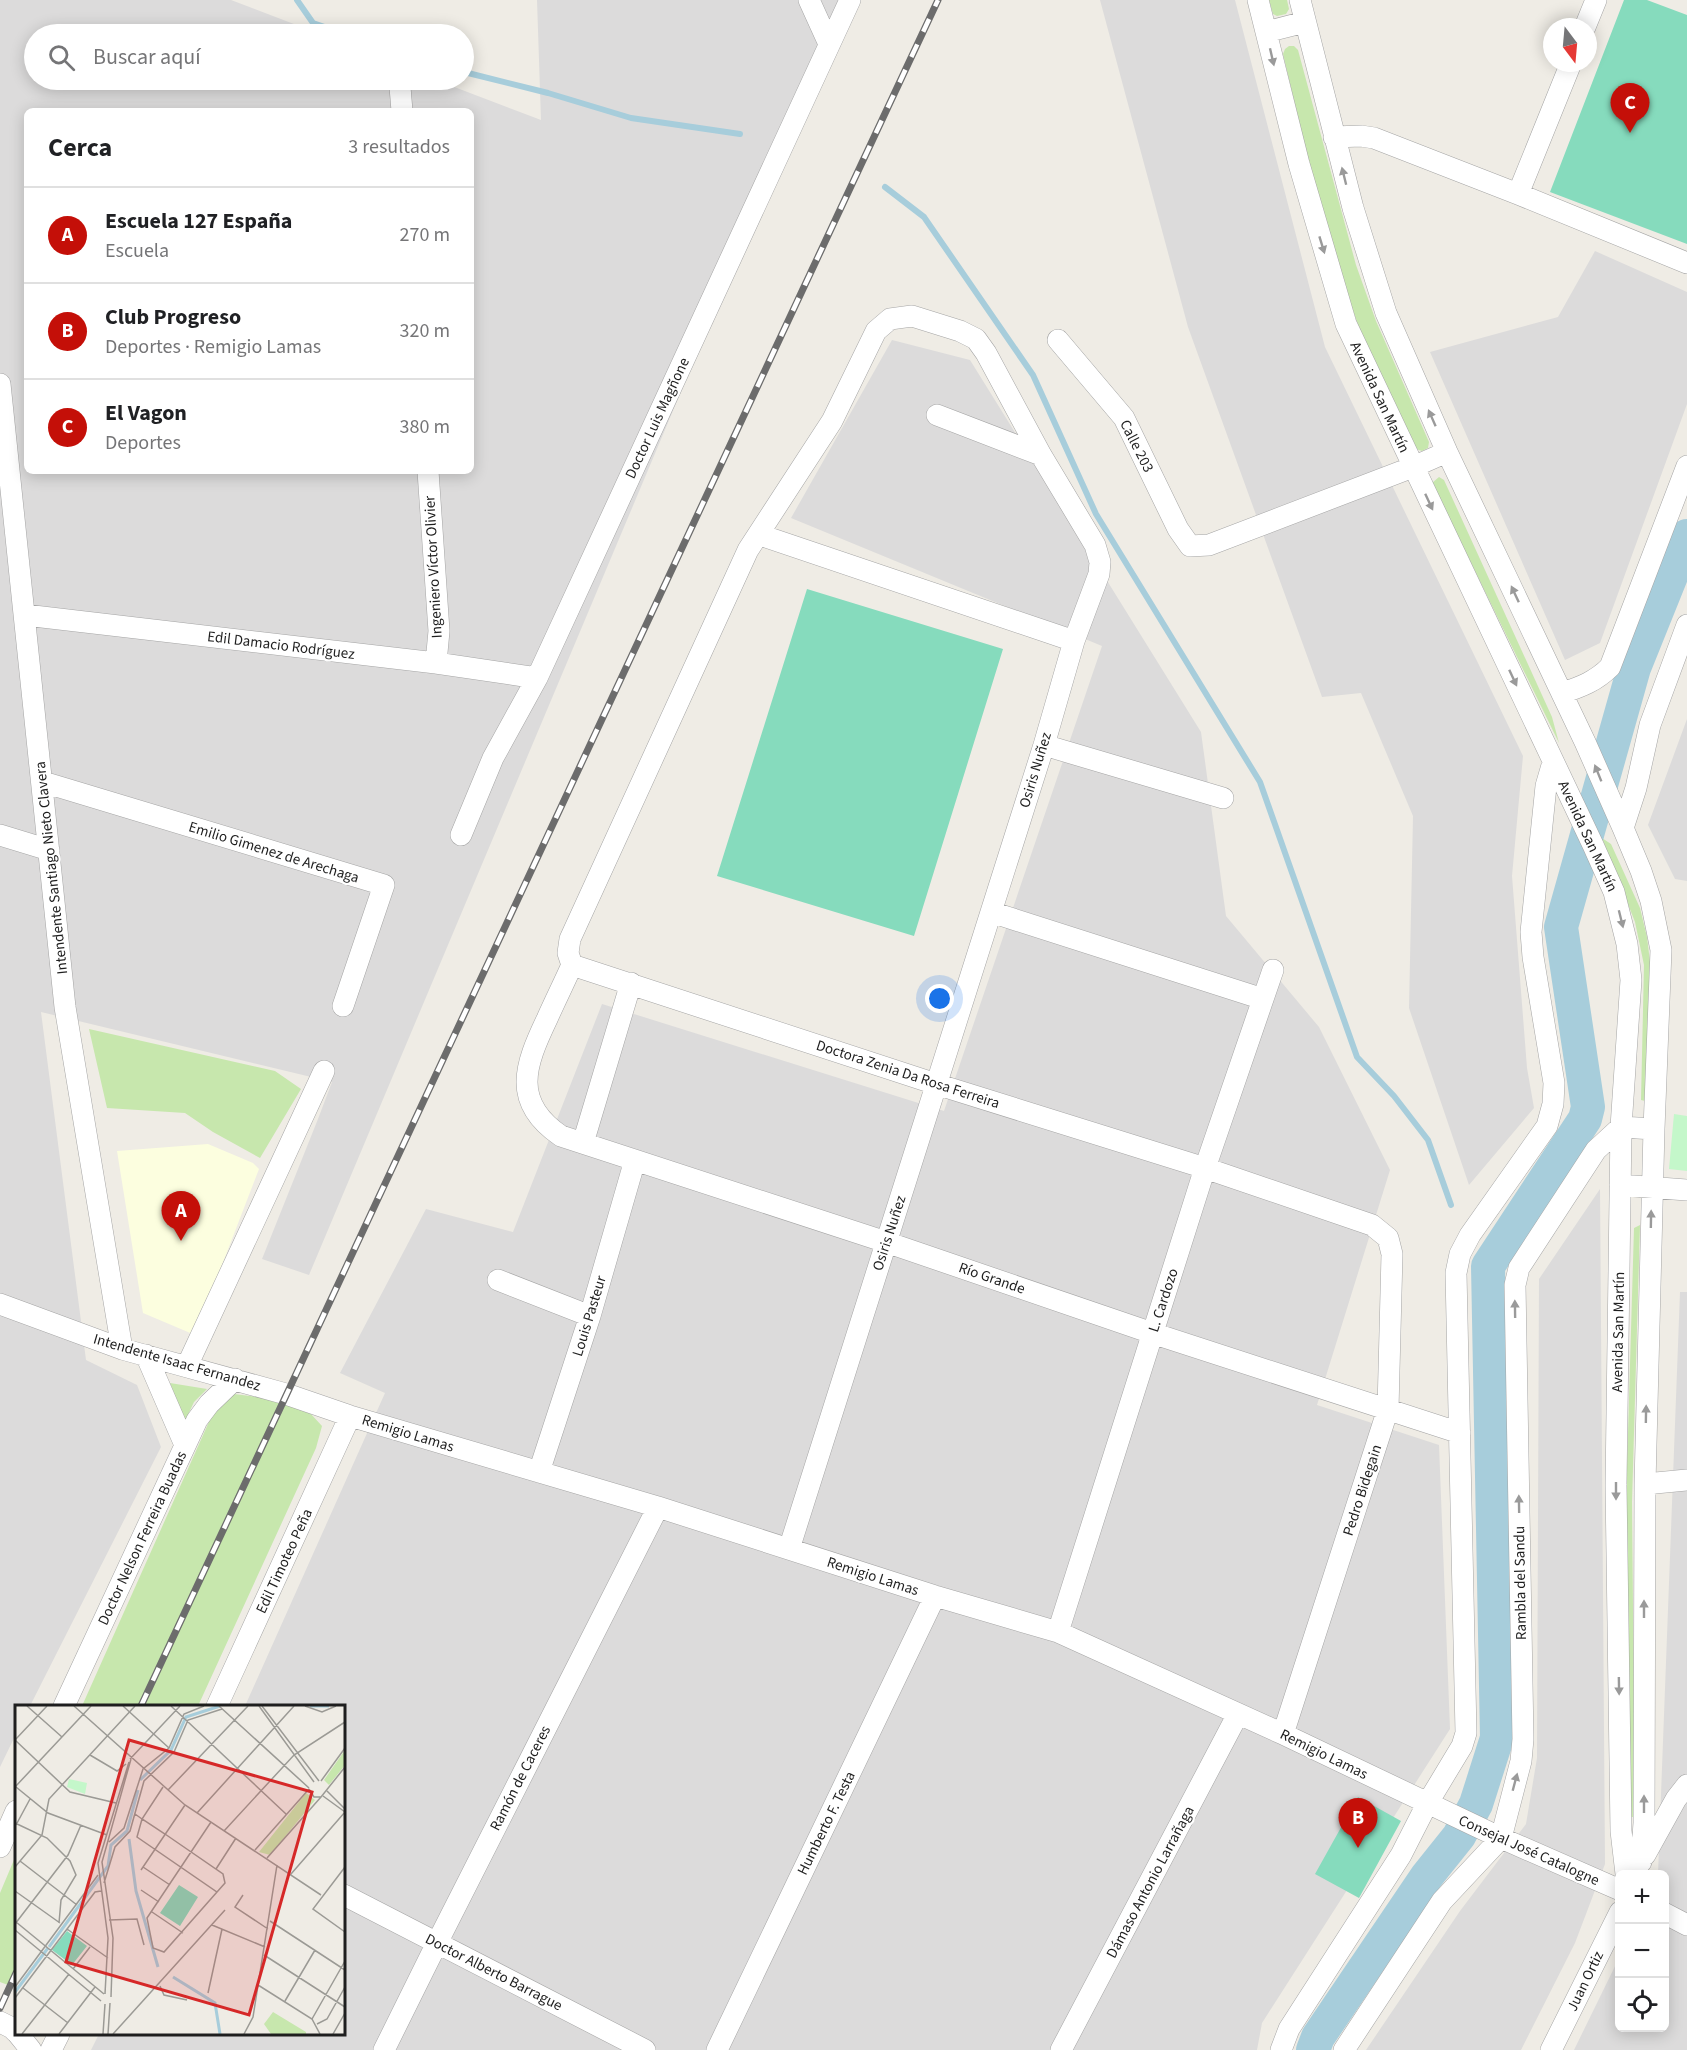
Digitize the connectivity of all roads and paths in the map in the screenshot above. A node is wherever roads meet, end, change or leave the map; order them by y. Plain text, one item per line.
1 (809, 0) edge
2 (850, 0) edge
3 (1258, 0) edge
4 (1300, 0) edge
5 (1596, 0) edge
6 (1589, 18) edge
7 (1305, 22) junction
8 (1266, 32) junction
9 (829, 44) junction
10 (1566, 72) edge
11 (400, 90) edge
12 (402, 108) edge
13 (1334, 138) junction
14 (1518, 194) junction
15 (1687, 263) edge
16 (1058, 340) dead end
17 (0, 384) edge
18 (937, 415) dead end
19 (1447, 452) junction
20 (1041, 455) junction
21 (1687, 466) edge
22 (1413, 468) junction
23 (428, 474) edge
24 (760, 535) junction
25 (8, 541) edge
26 (25, 615) junction
27 (1687, 626) edge
28 (1074, 641) junction
29 (436, 663) junction
30 (537, 678) junction
31 (1562, 693) junction
32 (1044, 745) junction
33 (1556, 768) junction
34 (43, 782) junction
35 (1223, 798) dead end
36 (1623, 828) junction
37 (0, 835) edge
38 (461, 835) dead end
39 (49, 850) junction
40 (991, 912) junction
41 (572, 965) junction
42 (1273, 970) dead end
43 (631, 983) junction
44 (1263, 999) junction
45 (343, 1006) dead end
46 (324, 1071) dead end
47 (936, 1084) junction
48 (1622, 1126) junction
49 (1654, 1129) junction
50 (583, 1143) junction
51 (635, 1160) junction
52 (1205, 1168) junction
53 (1620, 1185) junction
54 (1652, 1187) junction
55 (1687, 1190) edge
56 (1388, 1238) joint
57 (886, 1242) junction
58 (498, 1280) dead end
59 (0, 1304) edge
60 (590, 1316) junction
61 (1152, 1333) junction
62 (122, 1349) junction
63 (146, 1355) junction
64 (187, 1366) junction
65 (235, 1379) junction
66 (286, 1394) joint
67 (1388, 1409) junction
68 (350, 1416) junction
69 (1460, 1433) junction
70 (184, 1445) junction
71 (539, 1472) junction
72 (1687, 1480) edge
73 (1645, 1484) junction
74 (658, 1507) junction
75 (789, 1550) junction
76 (935, 1596) junction
77 (1058, 1632) junction
78 (65, 1705) edge
79 (218, 1705) edge
80 (1238, 1714) junction
81 (1283, 1734) junction
82 (1687, 1785) edge
83 (1433, 1807) junction
84 (15, 1813) edge
85 (1495, 1836) junction
86 (0, 1847) edge
87 (1634, 1870) edge
88 (1615, 1888) edge
89 (345, 1896) edge
90 (1669, 1915) edge
91 (1615, 1922) edge
92 (1687, 1925) edge
93 (437, 1943) junction
94 (0, 2022) edge
95 (15, 2031) edge
96 (19, 2035) edge
97 (58, 2035) edge
98 (31, 2050) edge
99 (51, 2050) edge
100 (384, 2050) edge
101 (645, 2050) edge
102 (717, 2050) edge
103 (1061, 2050) edge
104 (1281, 2050) edge
105 (1344, 2050) edge
106 (1551, 2050) edge

1 - 9 street
2 - 9 street, Doctor Luis Magñone
3 - 8 street, Avenida San Martín
4 - 7 street, Avenida San Martín
5 - 6 street
7 - 8 street
7 - 13 street, Avenida San Martín
8 -> 22 street, Avenida San Martín
9 - 30 street, Doctor Luis Magñone
10 - 14 street
11 - 12 street
13 - 14 street
19 -> 13 street, Avenida San Martín
14 - 15 street
16 - 22 street, Calle 203
17 - 25 street, Intendente Santiago Nieto Clavera
18 - 20 street
19 - 22 street
31 -> 19 street, Avenida San Martín
20 - 24 street, Osiris Nuñez
20 - 28 street, Osiris Nuñez
21 - 31 street
22 -> 33 street, Avenida San Martín
23 - 29 street, Ingeniero Víctor Olivier
24 - 28 street
24 - 41 street, Osiris Nuñez
25 - 26 street, Intendente Santiago Nieto Clavera
26 - 29 street, Edil Damacio Rodríguez
26 - 34 street, Intendente Santiago Nieto Clavera
27 - 36 street
28 - 32 street, Osiris Nuñez
29 - 30 street, Edil Damacio Rodríguez
30 - 38 street, Doctor Luis Magñone
36 -> 31 street, Avenida San Martín
32 - 35 street
32 - 40 street, Osiris Nuñez
33 -> 48 street, Avenida San Martín
33 - 69 street
34 - 39 street, Intendente Santiago Nieto Clavera
34 - 45 street, Emilio Gimenez de Arechaga
36 - 49 street, Avenida San Martín
37 - 39 street
39 - 62 street, Intendente Santiago Nieto Clavera
40 - 44 street
40 - 47 street, Osiris Nuñez
41 - 43 street, Doctora Zenia Da Rosa Ferreira
41 - 50 street, Río Grande
42 - 44 street, L. Cardozo
43 - 47 street, Doctora Zenia Da Rosa Ferreira
43 - 50 street
44 - 52 street, L. Cardozo
46 - 64 street
47 - 52 street, Doctora Zenia Da Rosa Ferreira
47 - 57 street, Osiris Nuñez
48 - 49 street
48 - 53 street, Avenida San Martín
85 -> 48 street, Rambla del Sandu
49 - 54 street, Avenida San Martín
50 - 51 street, Río Grande
51 - 57 street, Río Grande
51 - 60 street, Louis Pasteur
52 - 56 street, Doctora Zenia Da Rosa Ferreira
52 - 61 street, L. Cardozo
53 - 54 street
53 -> 87 street, Avenida San Martín
54 - 55 street
73 -> 54 street, Avenida San Martín
56 - 67 street, Pedro Bidegain
57 - 61 street, Río Grande
57 - 75 street, Osiris Nuñez
58 - 60 street
59 - 62 street, Intendente Isaac Fernandez
60 - 71 street, Louis Pasteur
61 - 67 street, Río Grande
61 - 77 street, L. Cardozo
62 - 63 street, Intendente Isaac Fernandez
63 - 64 street, Intendente Isaac Fernandez
63 - 70 street
64 - 65 street, Intendente Isaac Fernandez
65 - 66 street, Intendente Isaac Fernandez
65 - 70 street, Doctor Nelson Ferreira Buadas
66 - 68 street, Remigio Lamas
67 - 69 street, Río Grande
67 - 81 street, Pedro Bidegain
68 - 71 street, Remigio Lamas
68 - 79 street, Edil Timoteo Peña
69 - 83 street
70 - 78 street, Doctor Nelson Ferreira Buadas
71 - 74 street, Remigio Lamas
72 - 73 street
87 -> 73 street, Avenida San Martín
74 - 75 street, Remigio Lamas
74 - 93 street, Ramón de Caceres
75 - 76 street, Remigio Lamas
76 - 77 street, Remigio Lamas
76 - 102 street, Humberto F. Testa
77 - 80 street, Remigio Lamas
80 - 81 street, Remigio Lamas
80 - 103 street, Dámaso Antonio Larrañaga
81 - 83 street, Remigio Lamas
82 - 87 street
83 - 85 street, Consejal José Catalogne
83 - 104 street
84 - 86 street
85 - 88 street, Consejal José Catalogne
85 - 105 street, Rambla del Sandu
89 - 93 street, Doctor Alberto Barrague
90 - 92 street
91 - 106 street, Juan Ortiz
93 - 100 street, Ramón de Caceres
93 - 101 street, Doctor Alberto Barrague
94 - 95 street
96 - 98 street
97 - 99 street

